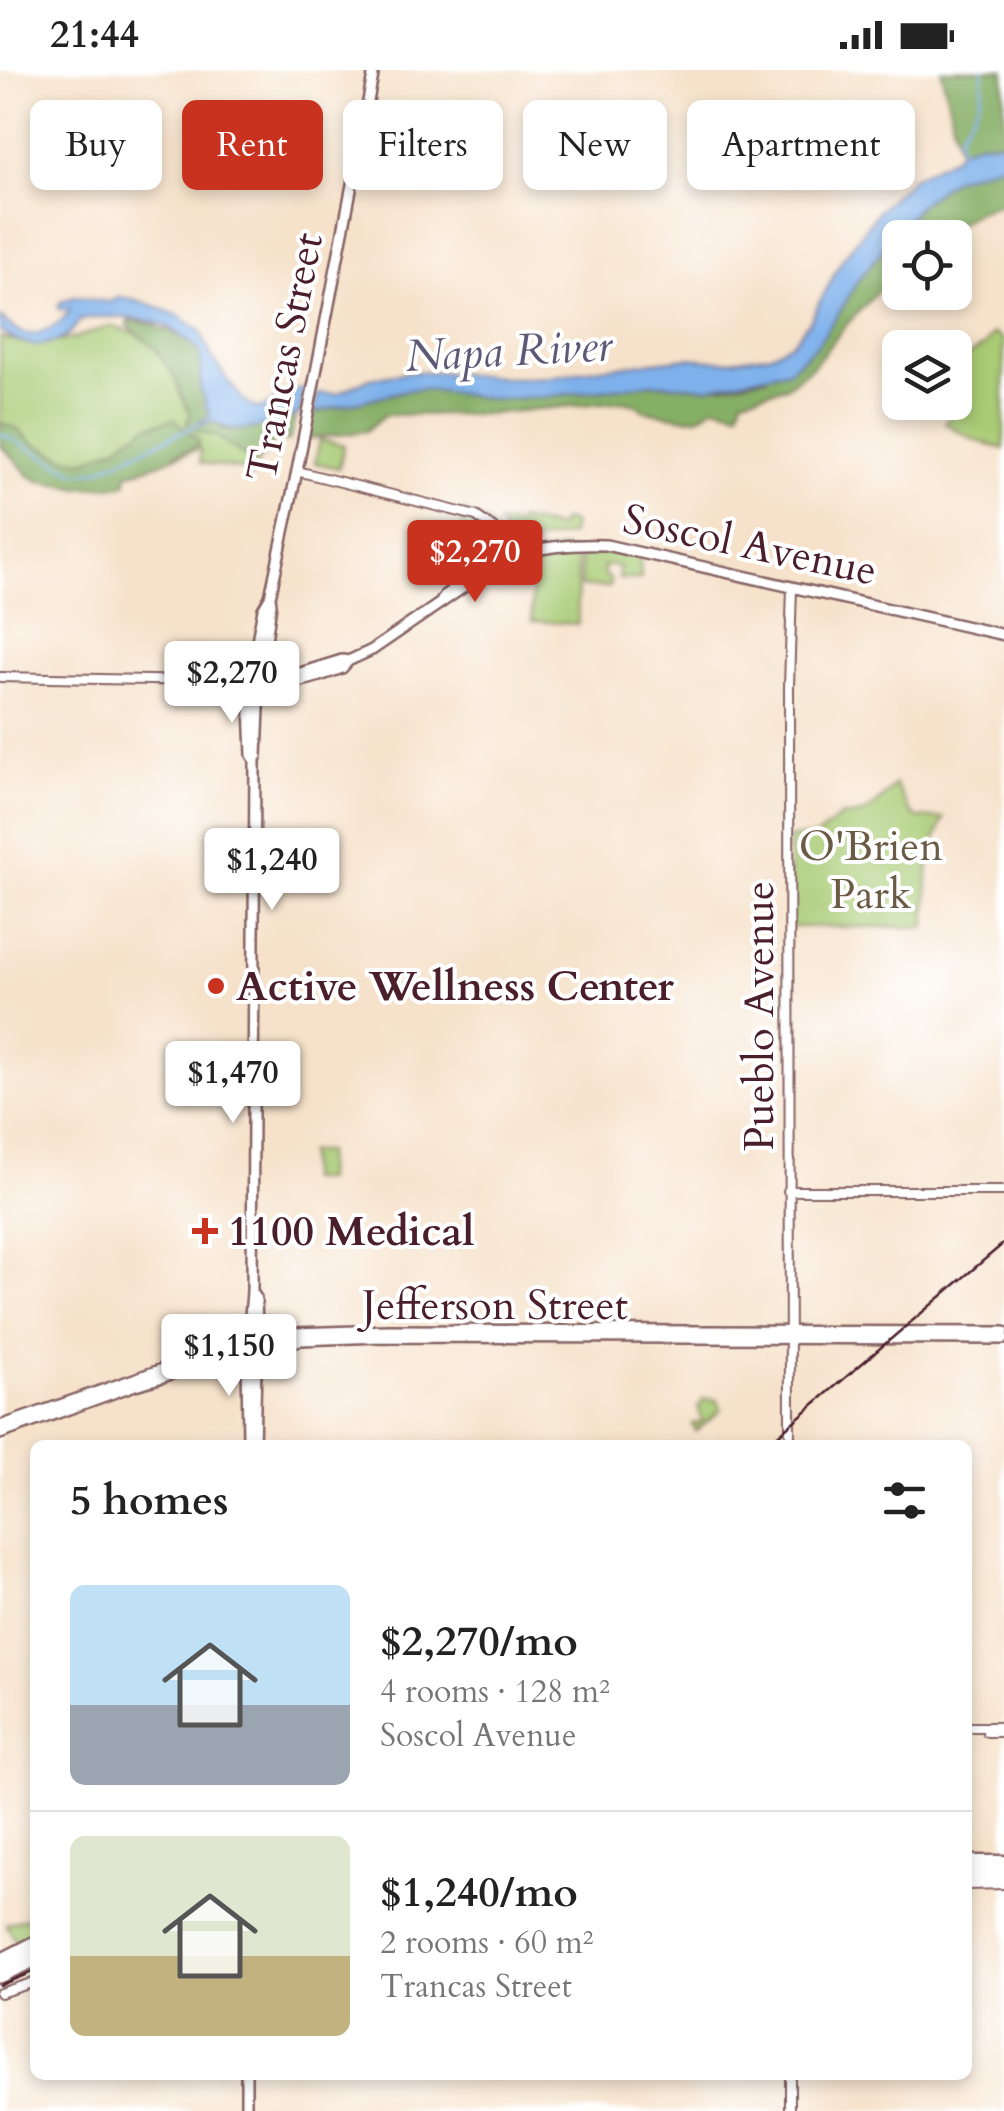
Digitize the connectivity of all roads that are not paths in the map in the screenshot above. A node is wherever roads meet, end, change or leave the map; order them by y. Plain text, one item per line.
1 (374, 70) edge
2 (297, 471) junction
3 (511, 558) junction
4 (792, 588) junction
5 (270, 596) junction
6 (1004, 635) edge
7 (264, 650) junction
8 (348, 661) junction
9 (336, 662) junction
10 (292, 675) junction
11 (0, 677) edge
12 (312, 678) junction
13 (257, 681) junction
14 (274, 684) junction
15 (258, 727) junction
16 (254, 760) junction
17 (788, 1190) junction
18 (1004, 1191) edge
19 (253, 1324) junction
20 (790, 1335) junction
21 (1004, 1336) edge
22 (274, 1341) junction
23 (252, 1346) junction
24 (230, 1351) junction
25 (252, 1377) junction
26 (0, 1426) edge
27 (0, 1434) edge
28 (251, 1440) edge
29 (251, 1440) edge
30 (790, 1440) edge
31 (972, 1730) edge
32 (1004, 1730) edge
33 (972, 1863) edge
34 (1004, 1863) edge
35 (972, 1874) edge
36 (1004, 1874) edge
37 (1004, 1884) edge
38 (972, 1885) edge
39 (30, 1953) edge
40 (2, 1970) edge
41 (30, 1984) edge
42 (0, 1993) edge
43 (246, 2080) edge
44 (790, 2080) edge
45 (246, 2111) edge
46 (790, 2111) edge

1 - 2 main road, Trancas Street
2 - 3 street
2 - 5 main road, Trancas Street
3 - 4 main road, Soscol Avenue
3 - 8 main road, Soscol Avenue
4 - 6 main road, Soscol Avenue
4 - 17 street, Pueblo Avenue
5 - 7 main road, Trancas Street
5 - 13 main road, Trancas Street
7 - 10 main road
7 - 13 main road, Trancas Street
8 - 9 main road, Soscol Avenue
8 - 12 main road, Soscol Avenue
9 - 10 main road, Soscol Avenue
9 - 12 main road
10 - 13 main road, Soscol Avenue
11 - 13 street
12 - 14 main road, Soscol Avenue
13 - 14 main road, Soscol Avenue
13 - 15 main road, Trancas Street
13 - 16 main road, Trancas Street
14 - 15 main road
15 - 16 main road, Trancas Street
16 - 19 main road, Trancas Street
17 - 18 street
17 - 20 street, Pueblo Avenue
19 - 22 main road
19 - 23 main road, Trancas Street
19 - 24 main road
20 - 21 main road, Jefferson Street
20 - 22 main road, Jefferson Street
20 - 30 street, Pueblo Avenue
22 - 23 main road, Jefferson Street
22 - 25 main road
23 - 24 main road, Jefferson Street
23 - 25 main road, Trancas Street
24 - 25 main road
24 - 26 main road, Jefferson Street
24 - 27 main road, Jefferson Street
25 - 28 main road, Trancas Street
25 - 29 main road, Trancas Street
31 - 32 street
33 - 34 highway
35 - 36 highway
37 - 38 street
39 - 40 highway
41 - 42 street
43 - 45 main road
44 - 46 street

